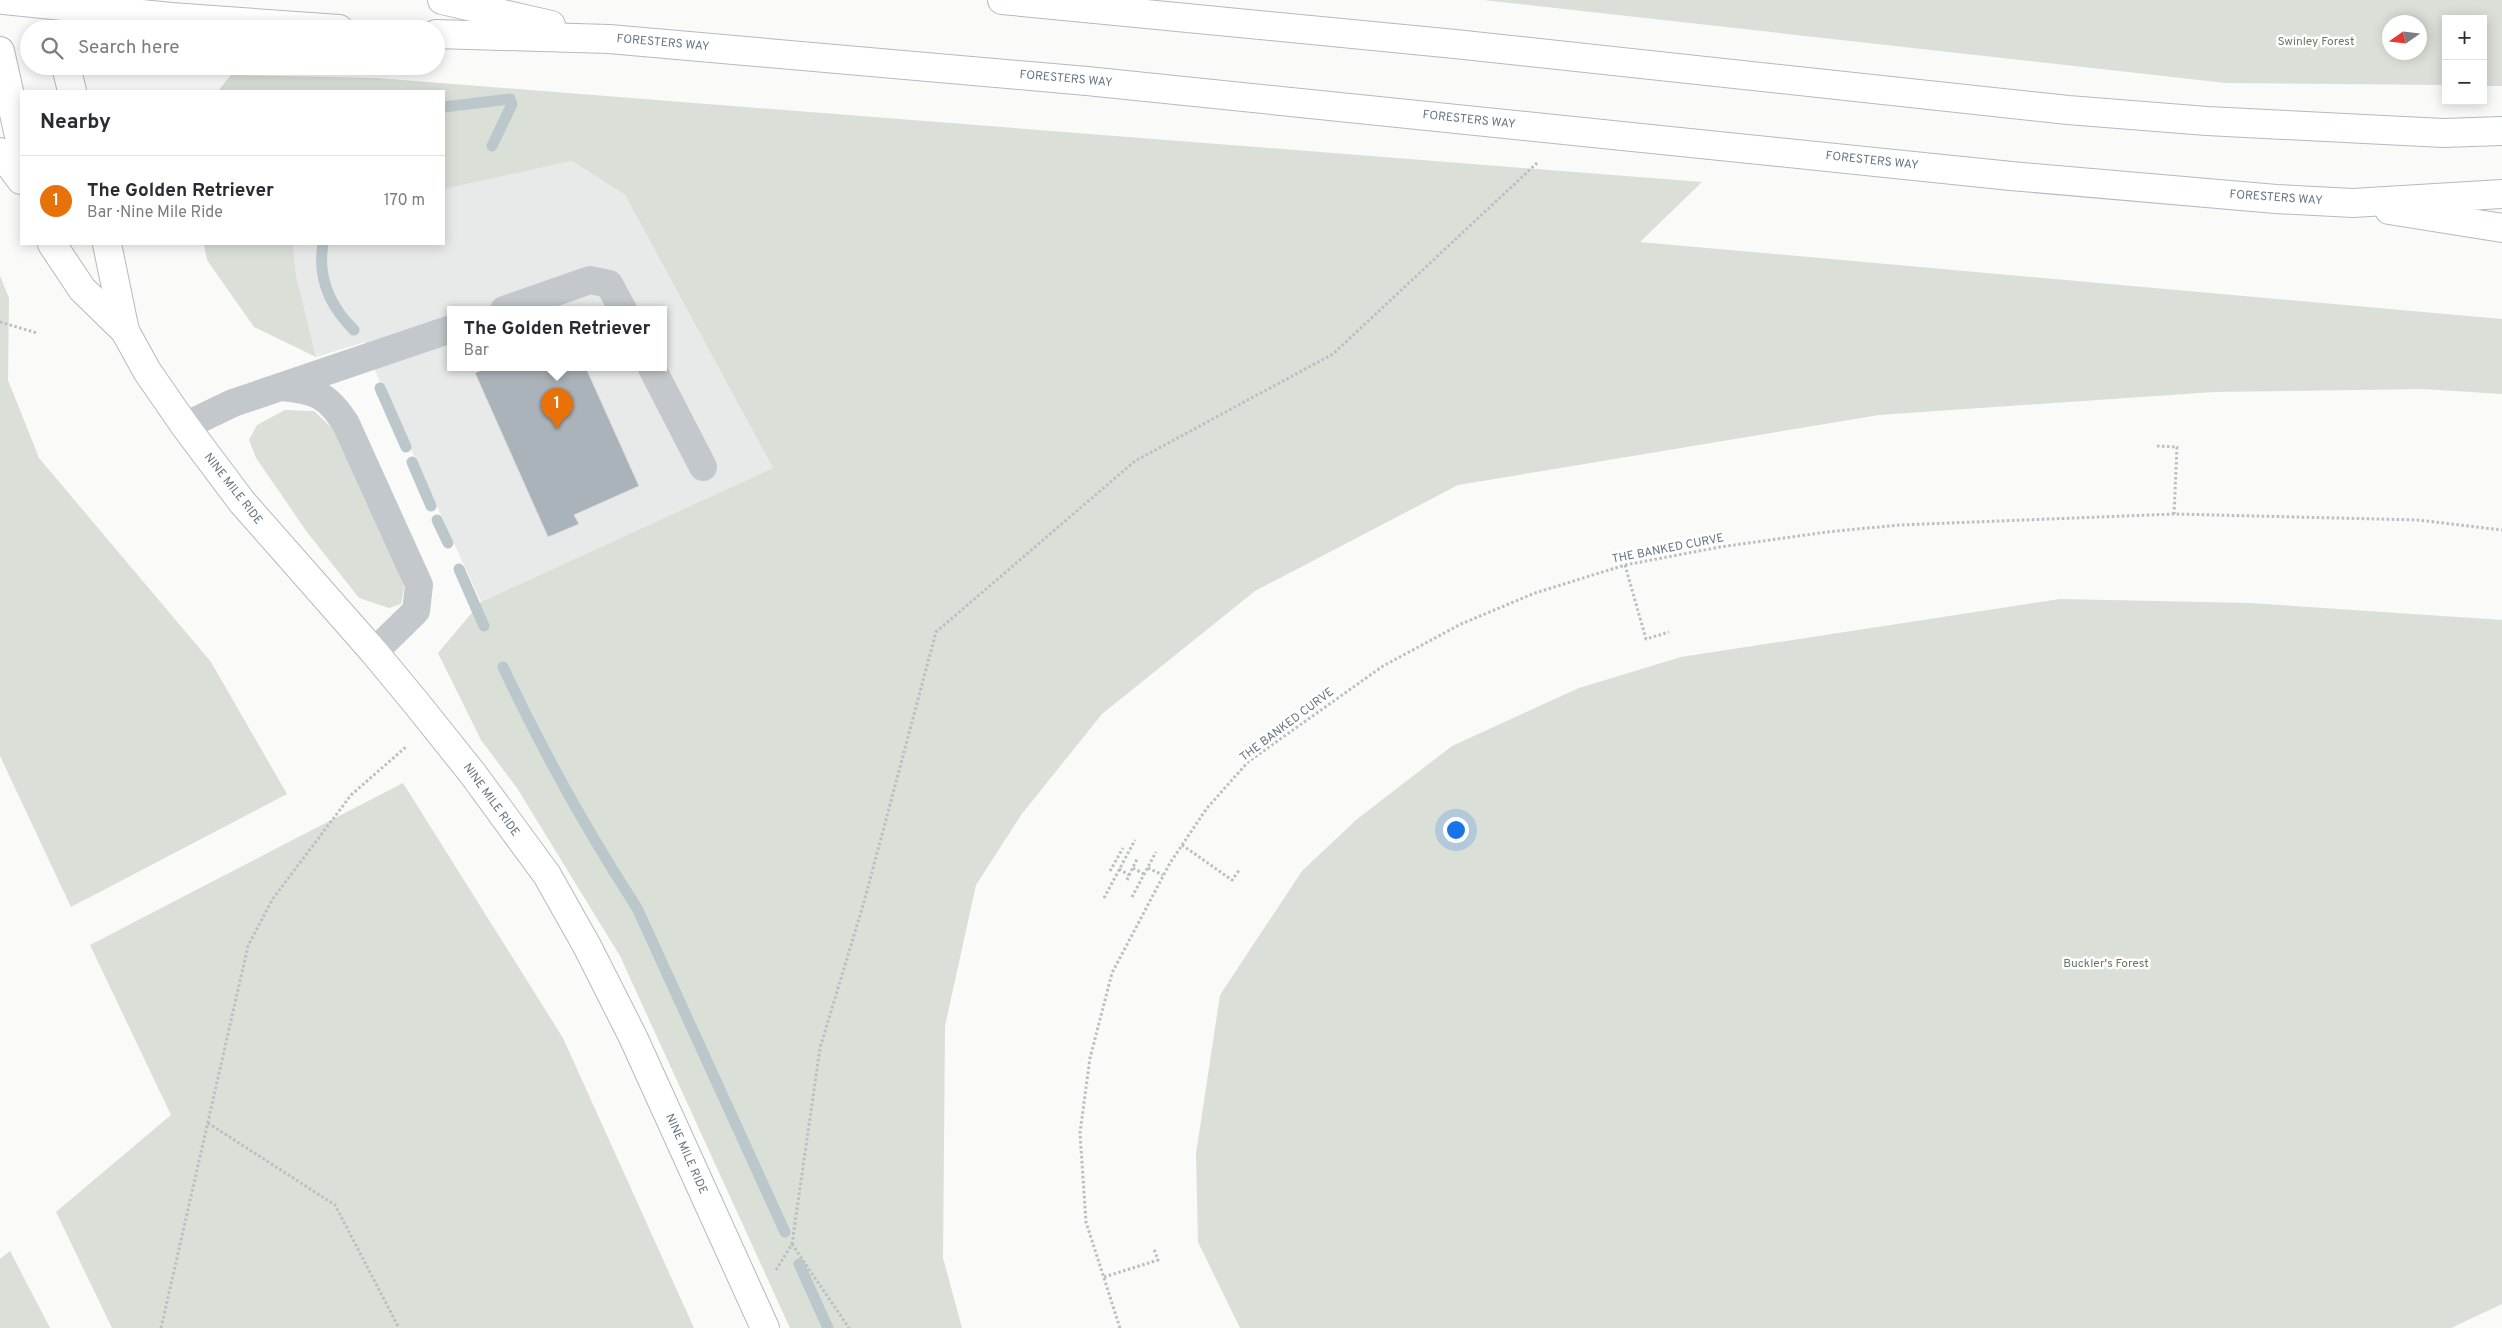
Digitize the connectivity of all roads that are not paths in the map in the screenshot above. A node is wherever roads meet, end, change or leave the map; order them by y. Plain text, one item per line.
1 (4, 0) edge
2 (442, 0) edge
3 (1002, 0) edge
4 (53, 9) edge
5 (210, 20) edge
6 (445, 34) edge
7 (609, 39) junction
8 (0, 51) edge
9 (68, 75) edge
10 (72, 90) edge
11 (2502, 131) edge
12 (20, 141) edge
13 (0, 152) edge
14 (20, 179) edge
15 (2502, 194) edge
16 (2353, 203) junction
17 (2502, 228) edge
18 (53, 245) edge
19 (107, 245) edge
20 (515, 306) edge
21 (621, 306) edge
22 (447, 330) edge
23 (125, 331) junction
24 (353, 364) junction
25 (654, 371) edge
26 (282, 387) junction
27 (346, 424) junction
28 (185, 426) junction
29 (703, 467) dead end
30 (374, 652) junction
31 (760, 1316) edge

1 - 4 main road
2 - 7 main road
3 - 11 main road
4 - 5 main road
6 - 7 main road, FORESTERS WAY
7 - 16 main road, FORESTERS WAY
8 - 12 main road
9 - 10 main road
13 - 14 main road
15 - 16 main road, FORESTERS WAY
16 - 17 main road
18 - 23 main road, NINE MILE RIDE
19 - 23 main road, NINE MILE RIDE
20 - 21 lane
22 - 24 lane
23 - 28 main road, NINE MILE RIDE
24 - 26 lane
24 - 27 lane
25 - 29 lane
26 - 27 lane
26 - 28 lane
27 - 30 lane
28 - 30 main road, NINE MILE RIDE
30 - 31 main road, NINE MILE RIDE

